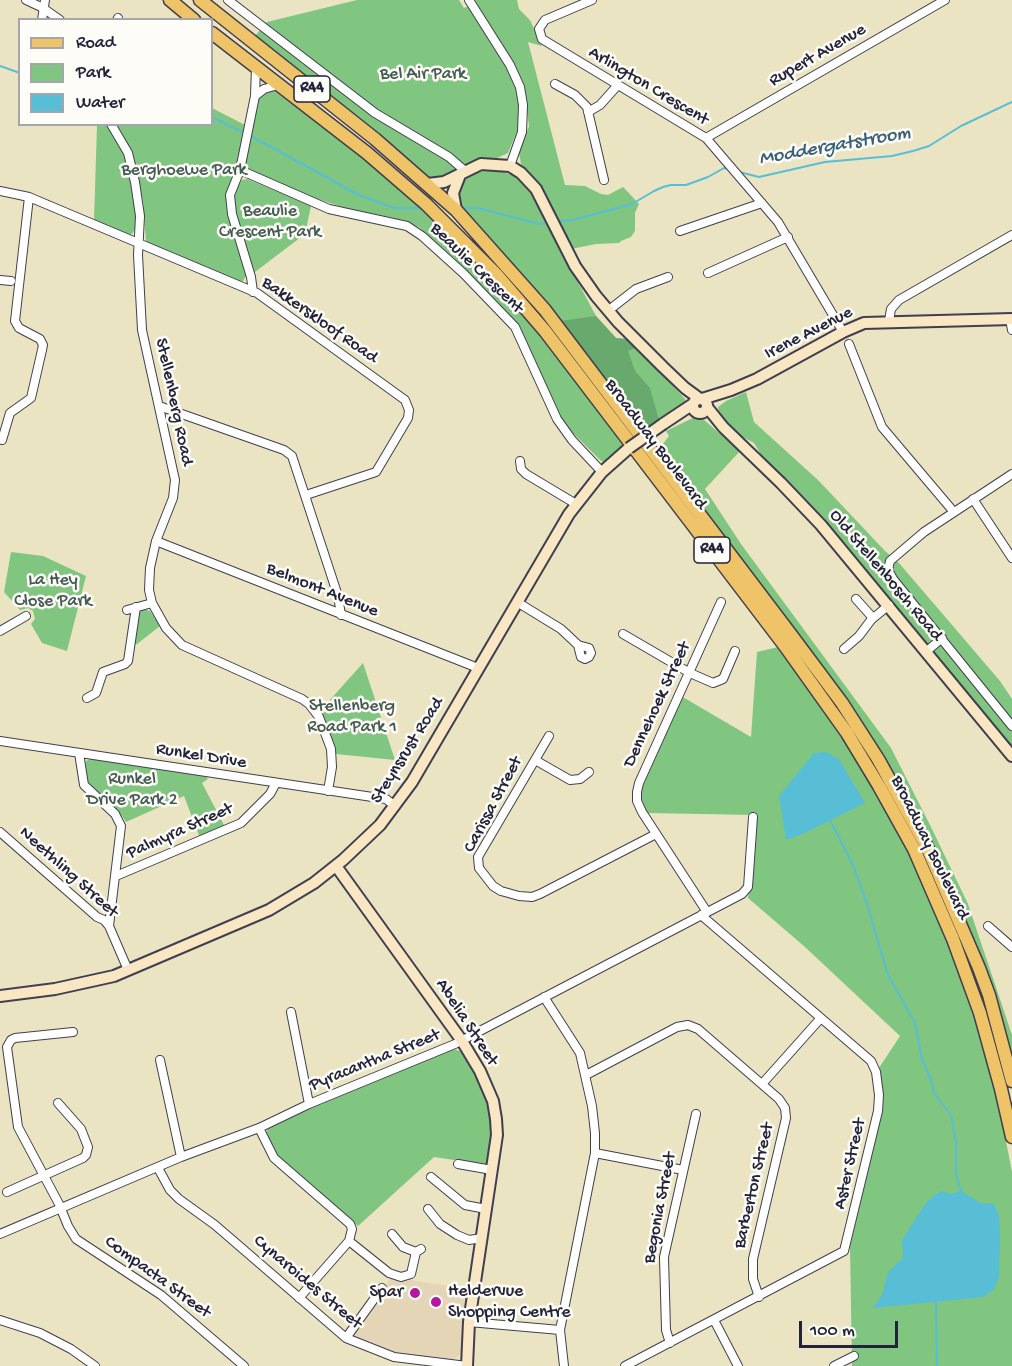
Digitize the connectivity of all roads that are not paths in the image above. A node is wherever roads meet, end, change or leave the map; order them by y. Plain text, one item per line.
1 (26, 0) edge
2 (170, 0) edge
3 (200, 0) edge
4 (228, 0) edge
5 (592, 0) edge
6 (945, 0) edge
7 (471, 2) edge
8 (44, 4) edge
9 (58, 18) edge
10 (192, 18) edge
11 (213, 34) edge
12 (256, 67) junction
13 (555, 84) dead end
14 (278, 85) junction
15 (617, 86) junction
16 (255, 96) junction
17 (588, 112) junction
18 (112, 126) edge
19 (706, 138) junction
20 (510, 166) junction
21 (240, 170) junction
22 (462, 173) junction
23 (604, 180) dead end
24 (428, 184) junction
25 (0, 191) edge
26 (29, 197) junction
27 (762, 203) junction
28 (456, 210) junction
29 (680, 231) dead end
30 (1012, 235) edge
31 (788, 237) junction
32 (139, 243) junction
33 (708, 273) dead end
34 (668, 277) dead end
35 (0, 280) edge
36 (11, 281) dead end
37 (253, 292) junction
38 (609, 310) junction
39 (889, 321) junction
40 (1011, 323) edge
41 (843, 332) junction
42 (849, 344) dead end
43 (663, 367) junction
44 (675, 377) junction
45 (723, 393) junction
46 (159, 406) junction
47 (702, 406) junction
48 (2, 440) dead end
49 (520, 461) dead end
50 (606, 468) junction
51 (1012, 474) edge
52 (306, 495) junction
53 (973, 499) junction
54 (576, 504) junction
55 (953, 512) junction
56 (156, 541) junction
57 (1012, 558) edge
58 (856, 599) dead end
59 (517, 602) junction
60 (721, 602) dead end
61 (152, 603) junction
62 (889, 605) junction
63 (136, 607) junction
64 (127, 610) dead end
65 (341, 615) junction
66 (26, 616) dead end
67 (873, 618) junction
68 (0, 631) edge
69 (623, 634) dead end
70 (942, 639) junction
71 (578, 645) dead end
72 (844, 649) dead end
73 (735, 651) dead end
74 (927, 651) junction
75 (478, 669) junction
76 (690, 673) junction
77 (87, 698) dead end
78 (1012, 726) edge
79 (549, 736) dead end
80 (0, 741) edge
81 (79, 753) junction
82 (1012, 756) edge
83 (535, 760) junction
84 (589, 772) dead end
85 (276, 783) junction
86 (328, 790) junction
87 (395, 806) junction
88 (753, 817) dead end
89 (0, 832) edge
90 (656, 834) junction
91 (336, 866) junction
92 (116, 876) junction
93 (704, 914) junction
94 (109, 926) junction
95 (988, 926) dead end
96 (1012, 947) edge
97 (128, 970) junction
98 (0, 996) edge
99 (544, 997) junction
100 (291, 1012) dead end
101 (820, 1019) junction
102 (73, 1032) dead end
103 (462, 1041) junction
104 (160, 1060) dead end
105 (585, 1075) junction
106 (1012, 1081) edge
107 (762, 1083) junction
108 (58, 1103) dead end
109 (309, 1104) junction
110 (696, 1114) dead end
111 (259, 1128) junction
112 (1012, 1137) edge
113 (595, 1153) junction
114 (181, 1157) junction
115 (458, 1164) dead end
116 (476, 1167) junction
117 (158, 1168) junction
118 (492, 1170) junction
119 (683, 1170) junction
120 (472, 1175) dead end
121 (44, 1176) junction
122 (431, 1177) dead end
123 (7, 1192) dead end
124 (61, 1209) junction
125 (428, 1209) dead end
126 (486, 1209) junction
127 (0, 1234) edge
128 (392, 1234) dead end
129 (482, 1238) junction
130 (350, 1240) junction
131 (382, 1288) dead end
132 (759, 1297) junction
133 (299, 1298) junction
134 (0, 1320) edge
135 (714, 1320) junction
136 (469, 1322) junction
137 (560, 1330) junction
138 (346, 1338) junction
139 (670, 1343) junction
140 (854, 1356) dead end
141 (95, 1366) edge
142 (244, 1366) edge
143 (467, 1366) edge
144 (564, 1366) edge
145 (625, 1366) edge
146 (738, 1366) edge
147 (834, 1366) edge

1 - 8 street
2 - 10 main road
3 - 24 main road, Broadway Boulevard / R44
4 - 22 street
5 - 15 street, Arlington Crescent
6 - 19 street, Rupert Avenue
7 - 20 street
8 - 9 street
11 - 12 main road, Broadway Boulevard / R44
12 - 14 main road, Broadway Boulevard / R44
12 - 16 street
13 - 17 street
14 - 16 street
14 - 112 main road, Broadway Boulevard / R44
15 - 17 street
15 - 19 street, Arlington Crescent
16 - 21 street
17 - 23 street
18 - 32 street, Stellenberg Road
19 - 27 street, Arlington Crescent
20 - 22 street
20 - 38 street, Old Stellenbosch Road
21 - 37 street
21 - 50 street, Beaulie Crescent
22 - 24 street
22 - 28 street
24 - 28 main road, Broadway Boulevard / R44
25 - 26 street, Bakkerskloof Road
26 - 32 street, Bakkerskloof Road
26 - 48 street
27 - 29 street
27 - 31 street, Arlington Crescent
28 - 106 main road, Broadway Boulevard / R44
30 - 39 street
31 - 33 street
31 - 41 street, Arlington Crescent
32 - 37 street, Bakkerskloof Road
32 - 46 street, Stellenberg Road
34 - 38 street
35 - 36 street
37 - 52 street, Bakkerskloof Road
38 - 43 street, Old Stellenbosch Road
39 - 40 street, Irene Avenue
39 - 41 street, Irene Avenue
41 - 45 street, Irene Avenue
42 - 55 street
43 - 44 street, Old Stellenbosch Road
43 - 47 street, Old Stellenbosch Road
44 - 45 street
44 - 47 street, Old Stellenbosch Road
45 - 47 street, Irene Avenue
45 - 47 street
46 - 52 street
46 - 56 street, Stellenberg Road
47 - 50 street, Steynsrust Road, bridge
47 - 62 street, Old Stellenbosch Road
49 - 54 street
50 - 54 street, Steynsrust Road
51 - 53 street
52 - 65 street
53 - 55 street
53 - 57 street
54 - 59 street, Steynsrust Road
55 - 70 street
56 - 61 street, Stellenberg Road
56 - 65 street, Belmont Avenue
58 - 67 street
59 - 71 street
59 - 75 street, Steynsrust Road
60 - 76 street, Dennehoek Street
61 - 63 street
61 - 86 street, Stellenberg Road
62 - 67 street
62 - 74 street, Old Stellenbosch Road
63 - 64 street
63 - 77 street
65 - 75 street, Belmont Avenue
66 - 68 street
67 - 72 street
69 - 76 street
70 - 74 street
70 - 78 street
73 - 76 street
74 - 82 street, Old Stellenbosch Road
75 - 87 street, Steynsrust Road
76 - 90 street, Dennehoek Street
79 - 83 street, Carissa Street
80 - 81 street, Runkel Drive
81 - 85 street, Runkel Drive
81 - 92 street
83 - 84 street
83 - 90 street, Carissa Street
85 - 86 street, Runkel Drive
85 - 92 street, Palmyra Street
86 - 87 street, Runkel Drive
87 - 91 street, Steynsrust Road
88 - 93 street, Pyracantha Street
89 - 94 street, Neethling Street
90 - 93 street, Dennehoek Street
91 - 97 street, Steynsrust Road
91 - 103 street, Abelia Street
92 - 94 street
93 - 99 street, Pyracantha Street
93 - 101 street, Aster Street
94 - 97 street, Neethling Street
95 - 96 street
97 - 98 street, Steynsrust Road
99 - 103 street, Pyracantha Street
99 - 105 street
100 - 109 street
101 - 107 street
101 - 132 street, Aster Street
102 - 121 street, Compacta Street
103 - 109 street, Pyracantha Street
103 - 118 street, Abelia Street
104 - 114 street
105 - 107 street, Barberton Street
105 - 113 street
107 - 132 street, Barberton Street
108 - 121 street
109 - 111 street, Pyracantha Street
110 - 119 street, Begonia Street
111 - 114 street, Pyracantha Street
111 - 130 street
113 - 119 street
113 - 137 street
114 - 117 street, Pyracantha Street
115 - 116 street
116 - 118 street
116 - 120 street
117 - 124 street, Pyracantha Street
117 - 133 street, Cynaroides Street
118 - 126 street, Abelia Street
119 - 139 street, Begonia Street
121 - 123 street
121 - 124 street, Compacta Street
122 - 126 street
124 - 127 street, Pyracantha Street
124 - 142 street, Compacta Street
125 - 129 street
126 - 129 street, Abelia Street
128 - 130 street
129 - 136 street, Abelia Street
130 - 133 street
131 - 138 street
132 - 135 street, Aster Street
133 - 138 street, Cynaroides Street
134 - 141 street
135 - 139 street, Aster Street
135 - 146 street
136 - 137 street
136 - 143 street, Abelia Street
137 - 144 street
138 - 143 street, Cynaroides Street
139 - 145 street, Aster Street
140 - 147 street

